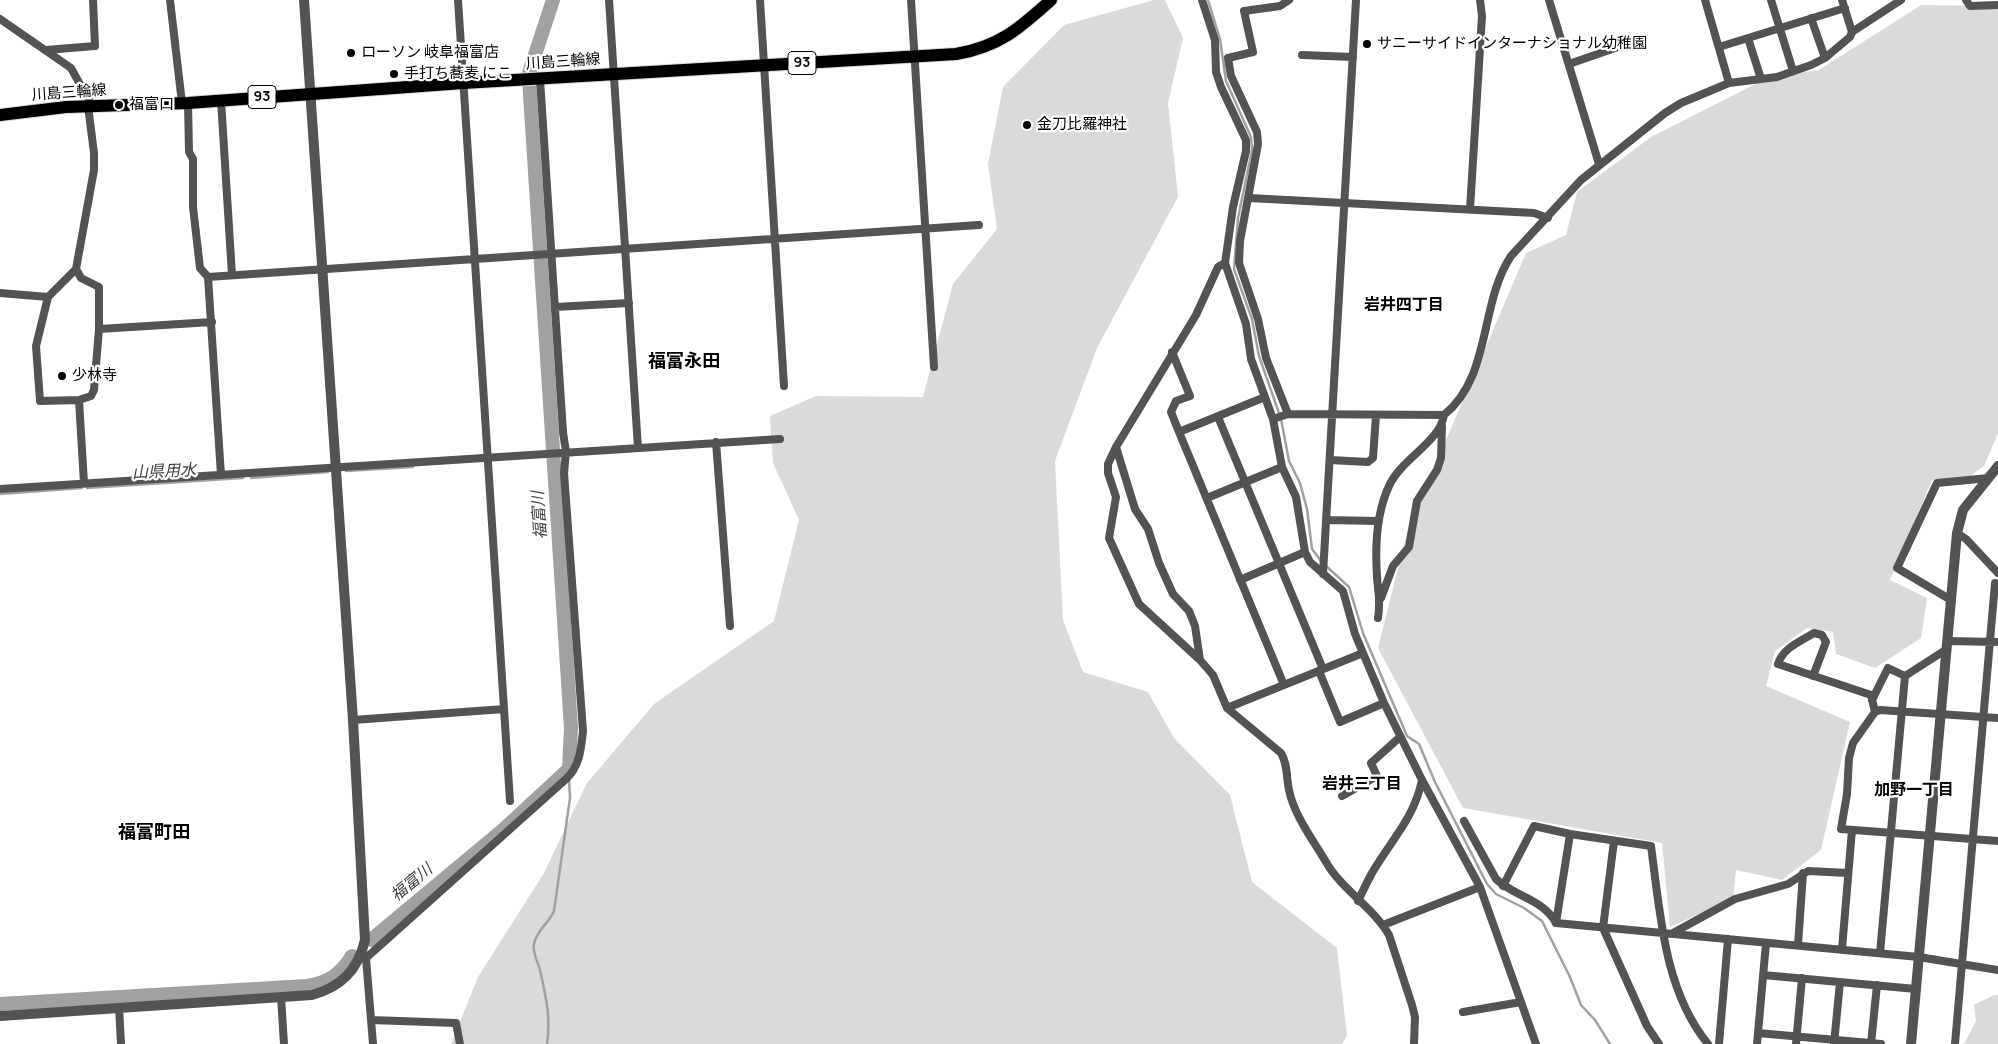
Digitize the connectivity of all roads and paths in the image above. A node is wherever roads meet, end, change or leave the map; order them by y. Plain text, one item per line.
1 (93, 0) edge
2 (170, 0) edge
3 (304, 0) edge
4 (458, 0) edge
5 (609, 0) edge
6 (760, 0) edge
7 (910, 0) edge
8 (1051, 0) edge
9 (1202, 0) edge
10 (1289, 0) edge
11 (1356, 0) edge
12 (1480, 0) edge
13 (1549, 0) edge
14 (1705, 0) edge
15 (1771, 0) edge
16 (1901, 0) edge
17 (1966, 0) edge
18 (1844, 4) edge
19 (1998, 5) edge
20 (1811, 18) junction
21 (0, 19) edge
22 (1779, 28) junction
23 (1852, 32) junction
24 (1748, 38) junction
25 (1618, 47) dead end
26 (1718, 47) junction
27 (46, 50) junction
28 (1302, 55) dead end
29 (914, 57) junction
30 (1353, 57) junction
31 (1825, 58) junction
32 (1569, 64) junction
33 (764, 65) junction
34 (1793, 72) junction
35 (614, 74) junction
36 (538, 80) junction
37 (1761, 80) junction
38 (462, 83) junction
39 (1729, 83) junction
40 (310, 93) junction
41 (221, 100) junction
42 (185, 103) junction
43 (90, 106) junction
44 (0, 115) edge
45 (1599, 164) junction
46 (1248, 198) junction
47 (1345, 203) junction
48 (1470, 209) junction
49 (1548, 218) junction
50 (979, 225) dead end
51 (926, 228) junction
52 (774, 238) junction
53 (626, 249) junction
54 (550, 253) junction
55 (475, 258) junction
56 (1224, 263) junction
57 (76, 269) junction
58 (322, 269) junction
59 (232, 275) junction
60 (208, 277) junction
61 (0, 292) edge
62 (48, 297) junction
63 (630, 303) junction
64 (554, 307) junction
65 (212, 322) junction
66 (99, 329) junction
67 (1172, 352) junction
68 (934, 367) dead end
69 (784, 386) dead end
70 (1265, 397) junction
71 (79, 400) junction
72 (1333, 414) junction
73 (1376, 415) junction
74 (1444, 415) junction
75 (1218, 417) junction
76 (1280, 417) junction
77 (1442, 426) junction
78 (1179, 432) junction
79 (780, 439) dead end
80 (716, 442) junction
81 (1116, 447) junction
82 (638, 448) junction
83 (564, 452) junction
84 (488, 458) junction
85 (1330, 460) junction
86 (1998, 466) edge
87 (336, 468) junction
88 (1282, 468) junction
89 (221, 475) junction
90 (1989, 478) junction
91 (1246, 482) junction
92 (84, 483) junction
93 (0, 489) edge
94 (1207, 498) junction
95 (1327, 520) junction
96 (1378, 521) junction
97 (1957, 532) junction
98 (1305, 552) junction
99 (1279, 564) junction
100 (1324, 571) junction
101 (1998, 573) edge
102 (1240, 580) junction
103 (1995, 583) dead end
104 (1381, 600) junction
105 (1951, 600) junction
106 (1995, 607) edge
107 (1378, 618) dead end
108 (730, 626) dead end
109 (1994, 642) edge
110 (1947, 645) junction
111 (1363, 652) junction
112 (1200, 660) junction
113 (1321, 670) junction
114 (1813, 676) junction
115 (1905, 676) junction
116 (1284, 685) junction
117 (1872, 700) junction
118 (1384, 703) junction
119 (1227, 708) junction
120 (504, 709) junction
121 (1876, 712) junction
122 (1901, 712) junction
123 (1941, 714) junction
124 (1983, 717) junction
125 (1998, 718) edge
126 (353, 720) junction
127 (1400, 737) junction
128 (1422, 780) junction
129 (1342, 796) dead end
130 (510, 801) dead end
131 (1464, 821) dead end
132 (1852, 830) junction
133 (1890, 833) junction
134 (1570, 834) junction
135 (1930, 836) junction
136 (1972, 839) junction
137 (1614, 841) junction
138 (1998, 841) edge
139 (1803, 873) junction
140 (1848, 873) junction
141 (1503, 886) junction
142 (1480, 887) junction
143 (1358, 901) junction
144 (1556, 923) junction
145 (1383, 925) junction
146 (1603, 928) junction
147 (1668, 934) junction
148 (1728, 939) junction
149 (1766, 943) junction
150 (1798, 946) junction
151 (1842, 949) junction
152 (1880, 953) junction
153 (364, 957) junction
154 (1919, 957) junction
155 (1961, 963) junction
156 (1998, 970) edge
157 (1763, 975) junction
158 (1802, 978) junction
159 (1840, 982) junction
160 (1877, 985) junction
161 (1916, 989) junction
162 (280, 997) junction
163 (1521, 1002) junction
164 (119, 1007) junction
165 (1463, 1012) dead end
166 (0, 1016) edge
167 (371, 1020) junction
168 (1758, 1033) junction
169 (1796, 1040) edge
170 (1834, 1042) edge
171 (121, 1044) edge
172 (284, 1044) edge
173 (372, 1044) edge
174 (460, 1044) edge
175 (1414, 1044) edge
176 (1536, 1044) edge
177 (1659, 1044) edge
178 (1708, 1044) edge
179 (1719, 1044) edge
180 (1757, 1044) edge
181 (1871, 1044) edge
182 (1881, 1044) edge
183 (1911, 1044) edge
184 (1955, 1044) edge

1 - 27 street
2 - 42 street
3 - 40 street
4 - 38 street
5 - 35 street
6 - 33 street
7 - 29 street
8 - 29 main road, 川島三輪線 / 93
9 - 56 street
10 - 46 street
11 - 30 street
12 - 48 street
13 - 32 street
14 - 26 street
15 - 22 street
16 - 23 street
17 - 19 street
18 - 20 street
18 - 23 street
20 - 22 street
20 - 31 street
21 - 27 street
22 - 24 street
22 - 34 street
23 - 31 street
24 - 26 street
24 - 37 street
25 - 32 street
26 - 39 street
27 - 43 street
28 - 30 street
29 - 33 main road, 川島三輪線 / 93
29 - 51 street
30 - 47 street
31 - 34 street
32 - 45 street
33 - 35 main road, 川島三輪線 / 93
33 - 52 street
34 - 37 street
35 - 36 main road, 川島三輪線 / 93
35 - 53 street
36 - 38 main road, 川島三輪線 / 93
36 - 54 street
37 - 39 street
38 - 40 main road, 川島三輪線 / 93
38 - 55 street
39 - 45 street
40 - 41 main road, 川島三輪線 / 93
40 - 58 street
41 - 42 main road, 川島三輪線 / 93
41 - 59 street
42 - 43 main road, 川島三輪線 / 93
42 - 60 street
43 - 44 main road, 川島三輪線 / 93
43 - 57 street
45 - 49 street
46 - 47 street
46 - 76 street
47 - 48 street
47 - 72 street
48 - 49 street
49 - 74 street
50 - 51 street
51 - 52 street
51 - 68 street
52 - 53 street
52 - 69 street
53 - 54 street
53 - 63 street
54 - 55 street
54 - 64 street
55 - 58 street
55 - 84 street
56 - 67 street
56 - 70 street
57 - 62 street
57 - 66 street
58 - 59 street
58 - 87 street
59 - 60 street
60 - 65 street
61 - 62 street
62 - 71 street
63 - 64 street
63 - 82 street
64 - 83 street
65 - 66 street
65 - 89 street
66 - 71 street
67 - 78 street
67 - 81 street
70 - 75 street
70 - 76 street
71 - 92 street
72 - 73 street
72 - 76 street
72 - 85 street
73 - 74 street
73 - 85 street
74 - 77 street
75 - 78 street
75 - 91 street
76 - 88 street
77 - 96 street
77 - 104 street
78 - 94 street
79 - 80 street
80 - 82 street
80 - 108 street
81 - 112 street
81 - 112 street
82 - 83 street
83 - 84 street
83 - 153 street
84 - 87 street
84 - 120 street
85 - 95 street
86 - 90 street
87 - 89 street
87 - 126 street
88 - 91 street
88 - 98 street
89 - 92 street
90 - 97 street
90 - 105 street
91 - 94 street
91 - 99 street
92 - 93 street
94 - 102 street
95 - 96 street
95 - 100 street
96 - 104 street
97 - 101 street
97 - 105 street
98 - 99 street
98 - 100 street
99 - 102 street
99 - 113 street
100 - 111 street
102 - 116 street
103 - 106 street
104 - 107 street
105 - 110 street
106 - 109 street
109 - 110 street
109 - 124 street
110 - 115 street
110 - 123 street
111 - 113 street
111 - 118 street
112 - 119 street
113 - 116 street
113 - 118 street
114 - 114 street
114 - 117 street
115 - 117 street
115 - 122 street
116 - 119 street
117 - 121 street
118 - 127 street
119 - 143 street
120 - 126 street
120 - 130 street
121 - 122 street
121 - 132 street
122 - 123 street
122 - 133 street
123 - 124 street
123 - 135 street
124 - 125 street
124 - 136 street
126 - 153 street
127 - 128 street
127 - 129 street
128 - 142 street
128 - 143 street
131 - 141 street
132 - 133 street
132 - 140 street
133 - 135 street
133 - 152 street
134 - 137 street
134 - 141 street
134 - 144 street
135 - 136 street
135 - 154 street
136 - 138 street
136 - 155 street
137 - 146 street
137 - 147 street
139 - 140 street
139 - 147 street
139 - 150 street
140 - 151 street
141 - 144 street
142 - 145 street
142 - 163 street
143 - 145 street
144 - 146 street
145 - 175 street
146 - 147 street
146 - 177 street
147 - 148 street
147 - 178 street
148 - 149 street
148 - 179 street
149 - 150 street
149 - 157 street
150 - 151 street
151 - 152 street
152 - 154 street
153 - 162 street
153 - 167 street
154 - 155 street
154 - 161 street
155 - 156 street
155 - 184 street
157 - 158 street
157 - 168 street
158 - 159 street
158 - 169 street
159 - 160 street
159 - 170 street
160 - 161 street
160 - 181 street
161 - 183 street
162 - 164 street
162 - 172 street
163 - 165 street
163 - 176 street
164 - 166 street
164 - 171 street
167 - 173 street
167 - 174 street
168 - 169 street
168 - 180 street
169 - 170 street
170 - 181 street
181 - 182 street

